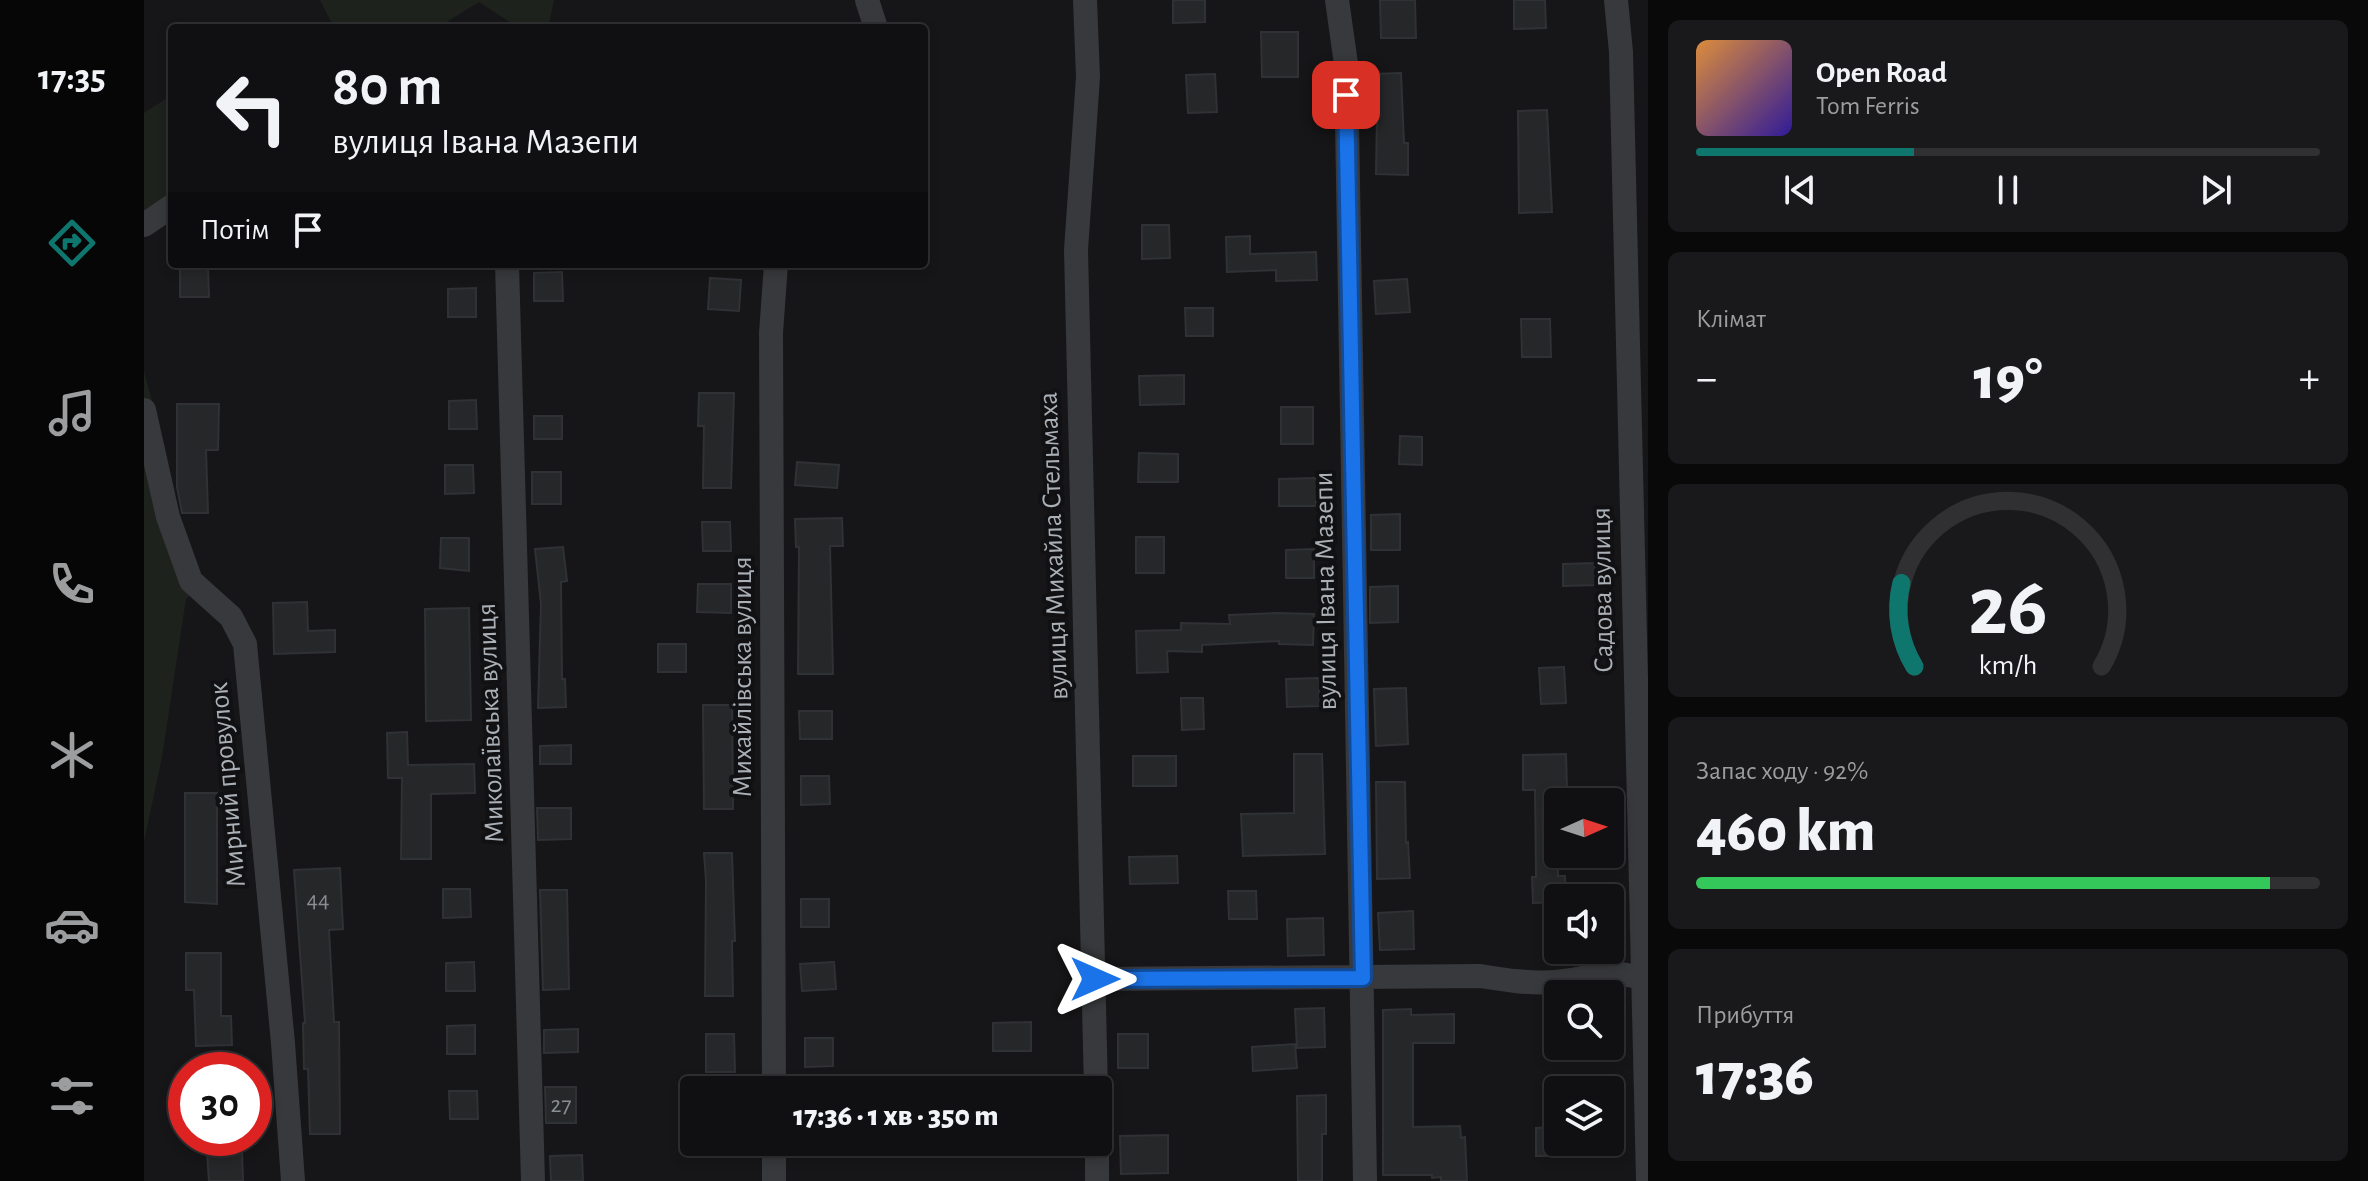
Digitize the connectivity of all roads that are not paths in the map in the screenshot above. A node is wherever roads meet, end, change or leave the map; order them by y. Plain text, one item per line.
1 (867, 0) edge
2 (1085, 0) edge
3 (1337, 0) edge
4 (1616, 0) edge
5 (875, 24) edge
6 (168, 209) edge
7 (144, 225) edge
8 (507, 268) edge
9 (776, 268) edge
10 (144, 410) edge
11 (1363, 978) junction
12 (1095, 979) junction
13 (1645, 980) edge
14 (774, 1076) edge
15 (1096, 1076) edge
16 (774, 1156) edge
17 (1097, 1156) edge
18 (1648, 1179) edge
19 (293, 1181) edge
20 (533, 1181) edge
21 (774, 1181) edge
22 (1097, 1181) edge
23 (1365, 1181) edge

1 - 5 street
2 - 12 street, вулиця Михайла Стельмаха
3 - 11 street, вулиця Івана Мазепи
4 - 13 street, Садова вулиця
6 - 7 street
8 - 20 street, Миколаївська вулиця
9 - 14 street, Михайлівська вулиця
10 - 19 street, Мирний провулок
11 - 12 street
11 - 13 street
11 - 23 street, вулиця Івана Мазепи
12 - 15 street, вулиця Михайла Стельмаха
13 - 18 street, Садова вулиця
16 - 21 street
17 - 22 street

